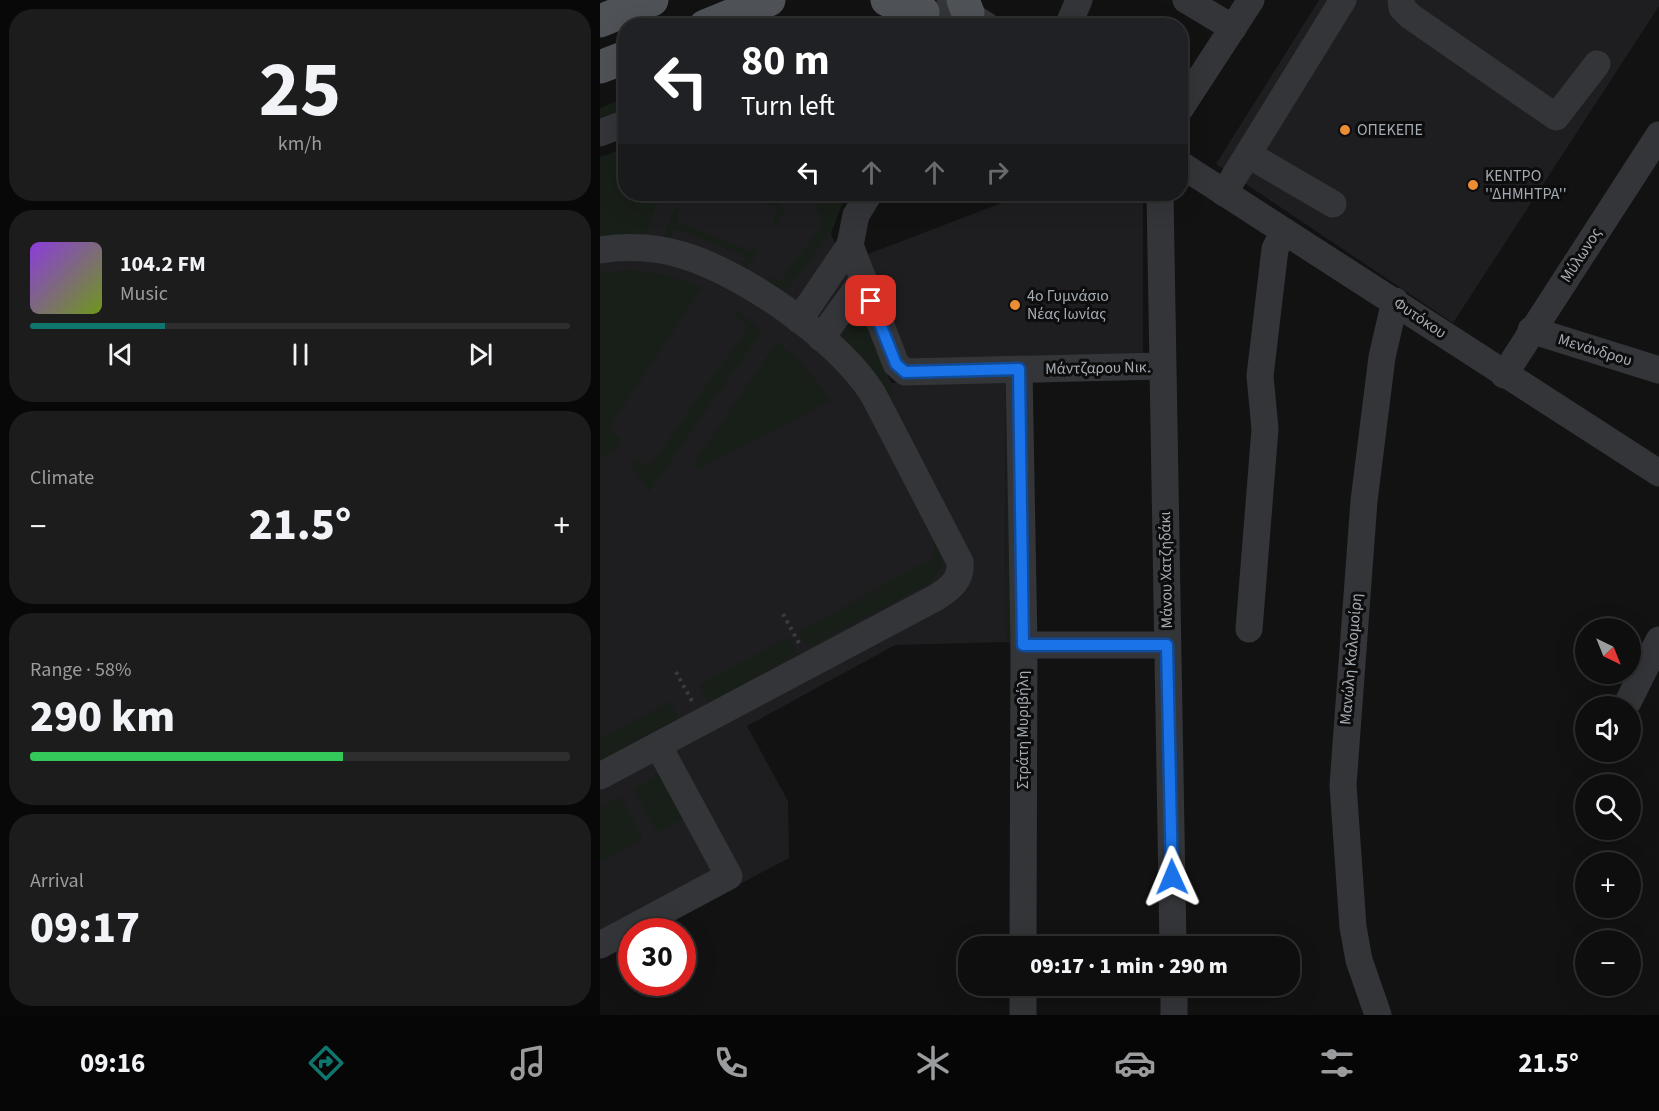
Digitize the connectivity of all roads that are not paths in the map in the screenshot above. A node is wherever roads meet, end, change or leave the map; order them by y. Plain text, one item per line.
1 (652, 0) edge
2 (887, 0) edge
3 (1079, 0) edge
4 (1186, 0) edge
5 (1251, 0) edge
6 (1343, 0) edge
7 (1401, 0) edge
8 (771, 1) edge
9 (948, 11) edge
10 (726, 18) edge
11 (1071, 18) edge
12 (600, 21) edge
13 (1233, 28) junction
14 (618, 60) edge
15 (1597, 64) dead end
16 (600, 67) edge
17 (1188, 97) edge
18 (618, 126) edge
19 (600, 133) edge
20 (1659, 135) edge
21 (1249, 155) junction
22 (1188, 169) edge
23 (1224, 193) junction
24 (865, 201) edge
25 (1160, 201) edge
26 (1333, 204) dead end
27 (1284, 231) junction
28 (850, 245) junction
29 (600, 250) edge
30 (863, 280) junction
31 (1395, 301) junction
32 (799, 320) junction
33 (1531, 330) junction
34 (821, 338) junction
35 (1162, 366) junction
36 (1019, 369) junction
37 (1659, 369) edge
38 (1504, 375) junction
39 (1659, 472) edge
40 (1249, 629) dead end
41 (1659, 640) edge
42 (1023, 645) junction
43 (1167, 645) junction
44 (1631, 696) edge
45 (658, 745) junction
46 (600, 776) edge
47 (1023, 936) edge
48 (1173, 936) edge
49 (600, 945) edge
50 (1023, 996) edge
51 (1174, 996) edge
52 (1023, 1015) edge
53 (1174, 1015) edge
54 (1378, 1015) edge

1 - 12 main road
2 - 9 main road
3 - 11 street
4 - 13 street
5 - 13 street
6 - 21 street
7 - 15 street
8 - 10 main road
13 - 17 street
14 - 16 main road
18 - 19 street
20 - 33 street, Μύλωνος
21 - 23 street
21 - 26 street
22 - 23 street, Φυτόκου
23 - 27 street, Φυτόκου
24 - 28 street
25 - 35 street, Μάνου Χατζηδάκι
27 - 31 street, Φυτόκου
27 - 40 street
28 - 30 street, Μάντζαρου Νικ.
28 - 32 street
29 - 32 street
30 - 34 street
30 - 36 street, Μάντζαρου Νικ.
31 - 38 street, Φυτόκου
31 - 54 street, Μανώλη Καλομοίρη
32 - 34 street
33 - 37 street, Μενάνδρου
33 - 38 street, Μύλωνος
34 - 45 street
35 - 36 street, Μάντζαρου Νικ.
35 - 43 street, Μάνου Χατζηδάκι
36 - 42 street, Στράτη Μυριβήλη
38 - 39 street, Φυτόκου
41 - 44 street
42 - 43 street
42 - 47 street, Στράτη Μυριβήλη
43 - 48 street, Μάνου Χατζηδάκι
45 - 46 street
45 - 49 street
50 - 52 street
51 - 53 street

